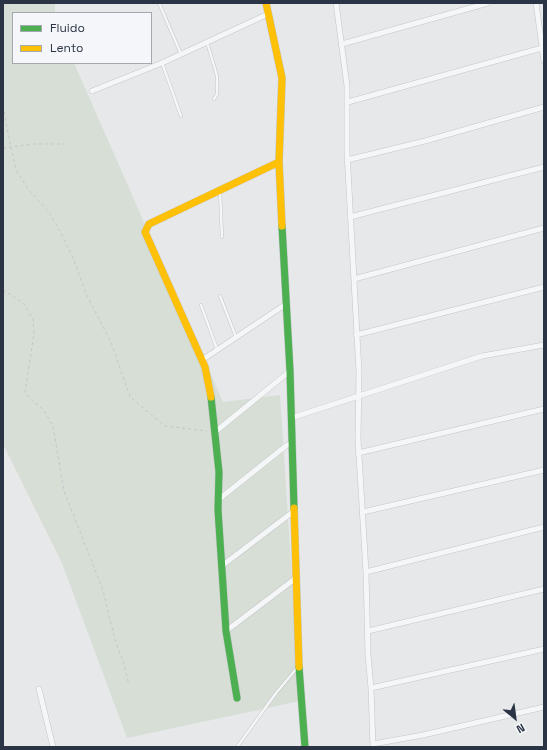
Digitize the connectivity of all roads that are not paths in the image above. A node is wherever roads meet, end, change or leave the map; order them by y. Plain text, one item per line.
1 (159, 3) edge
2 (266, 3) edge
3 (336, 3) edge
4 (488, 3) edge
5 (536, 3) edge
6 (537, 9) junction
7 (544, 9) edge
8 (268, 14) junction
9 (207, 42) junction
10 (342, 44) junction
11 (542, 48) junction
12 (180, 54) junction
13 (544, 61) edge
14 (162, 63) junction
15 (92, 91) dead end
16 (214, 99) dead end
17 (348, 102) junction
18 (544, 107) edge
19 (181, 116) dead end
20 (347, 160) junction
21 (279, 162) junction
22 (544, 167) edge
23 (220, 190) junction
24 (350, 217) junction
25 (544, 228) edge
26 (222, 237) dead end
27 (354, 279) junction
28 (544, 287) edge
29 (220, 296) dead end
30 (286, 304) junction
31 (201, 305) dead end
32 (356, 335) junction
33 (236, 337) junction
34 (544, 345) edge
35 (217, 350) junction
36 (202, 360) junction
37 (290, 371) junction
38 (358, 397) junction
39 (544, 409) edge
40 (291, 418) junction
41 (215, 432) junction
42 (292, 443) junction
43 (358, 453) junction
44 (544, 470) edge
45 (218, 500) junction
46 (294, 511) junction
47 (363, 512) junction
48 (544, 527) edge
49 (223, 565) junction
50 (366, 572) junction
51 (296, 578) junction
52 (544, 589) edge
53 (226, 631) junction
54 (368, 631) junction
55 (544, 649) edge
56 (299, 666) junction
57 (371, 688) junction
58 (39, 689) dead end
59 (237, 698) dead end
60 (544, 707) edge
61 (373, 746) edge
62 (53, 747) edge
63 (237, 747) edge
64 (305, 747) edge

1 - 12 lane
2 - 8 street
3 - 10 street
4 - 10 street
5 - 6 street
6 - 7 street
6 - 11 street
8 - 9 street
8 - 21 street
9 - 12 street
9 - 16 lane
10 - 17 street
11 - 13 street
11 - 17 street
12 - 14 street
14 - 15 street
14 - 19 lane
17 - 20 street
18 - 20 street
20 - 24 street
21 - 23 street
21 - 30 street
22 - 24 street
23 - 26 lane
23 - 36 street
24 - 27 street
25 - 27 street
27 - 32 street
28 - 32 street
29 - 33 lane
30 - 33 street
30 - 37 street
31 - 35 lane
32 - 38 street
33 - 35 street
34 - 38 street
35 - 36 street
36 - 41 street
37 - 40 street
37 - 41 street
38 - 40 street
38 - 43 street
39 - 43 street
40 - 42 street
41 - 45 street
42 - 45 street
42 - 46 street
43 - 47 street
44 - 47 street
45 - 49 street
46 - 49 street
46 - 51 street
47 - 50 street
48 - 50 street
49 - 53 street
50 - 54 street
51 - 53 street
51 - 56 street
52 - 54 street
53 - 59 street
54 - 57 street
55 - 57 street
56 - 63 lane
56 - 64 street
57 - 61 street
58 - 62 street
60 - 61 street

